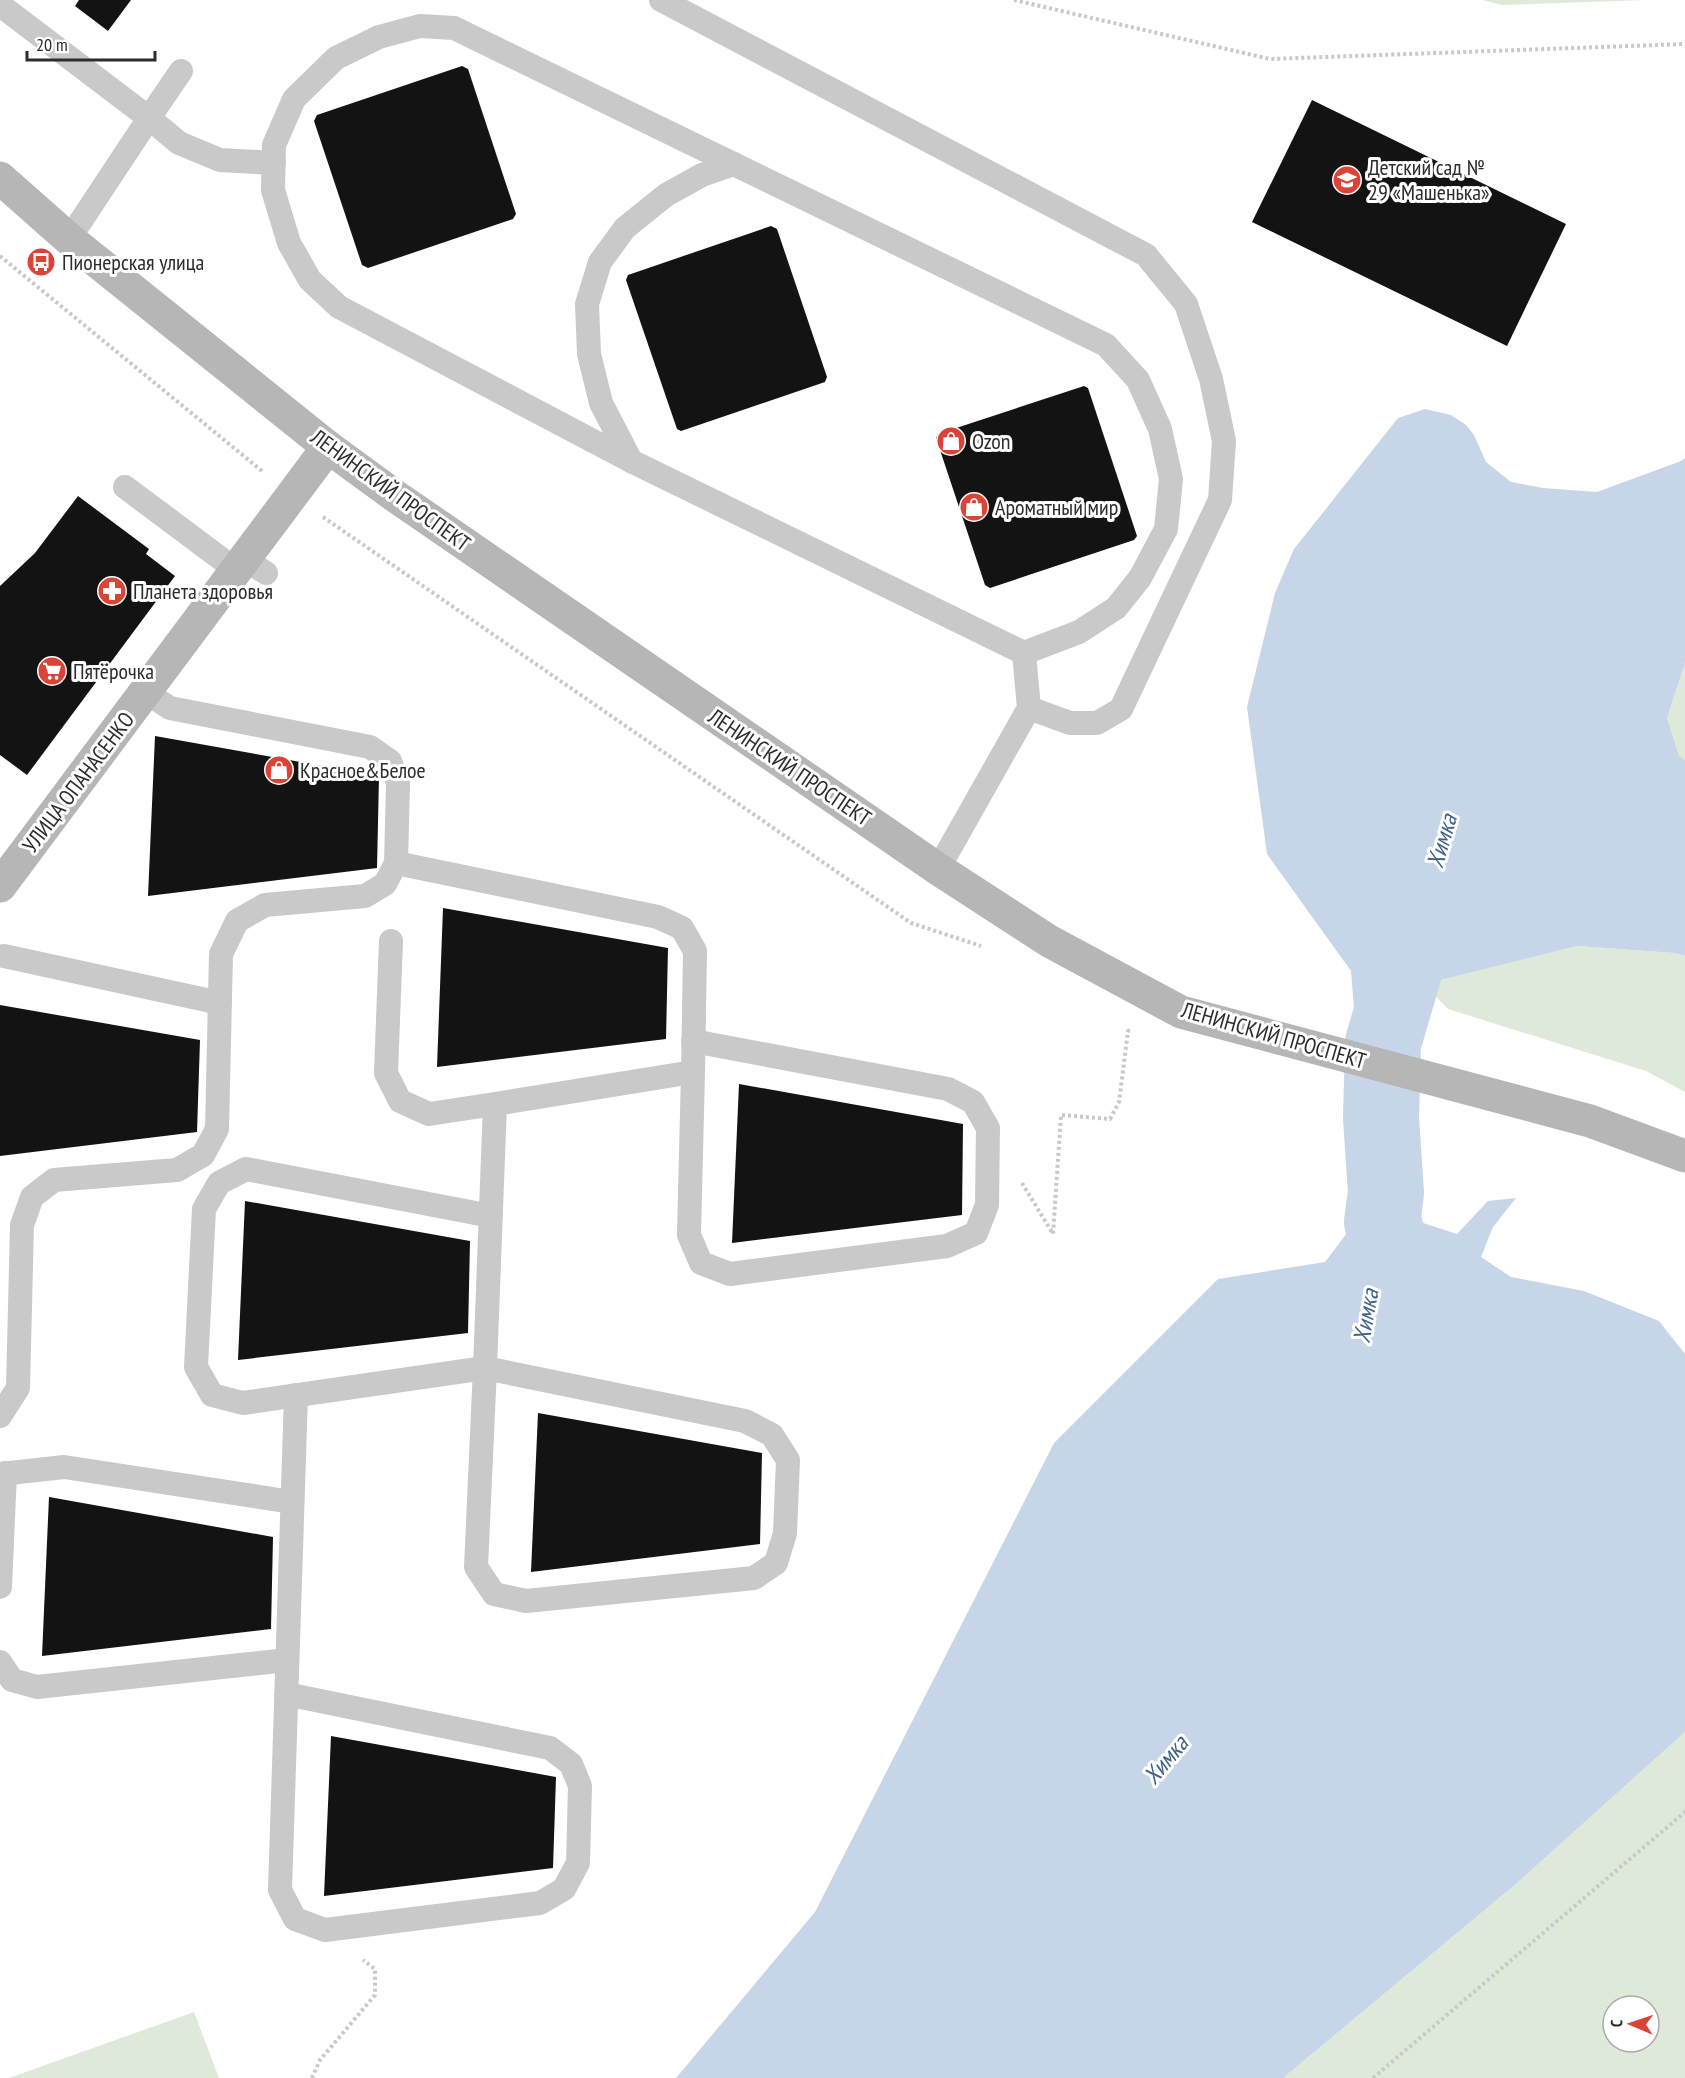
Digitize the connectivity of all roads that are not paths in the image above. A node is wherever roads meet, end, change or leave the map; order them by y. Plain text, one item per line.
1 (661, 0) edge
2 (0, 4) edge
3 (181, 71) dead end
4 (149, 118) junction
5 (274, 163) junction
6 (734, 164) junction
7 (0, 178) edge
8 (69, 239) junction
9 (328, 447) junction
10 (631, 461) junction
11 (124, 487) dead end
12 (249, 567) junction
13 (1024, 653) junction
14 (145, 692) junction
15 (1029, 708) junction
16 (396, 863) junction
17 (938, 869) junction
18 (0, 886) edge
19 (391, 942) dead end
20 (4, 956) dead end
21 (220, 1003) junction
22 (693, 1041) junction
23 (693, 1072) junction
24 (495, 1104) junction
25 (1685, 1156) edge
26 (491, 1216) junction
27 (11, 1280) edge
28 (485, 1368) junction
29 (296, 1395) junction
30 (0, 1416) edge
31 (3, 1474) edge
32 (292, 1502) junction
33 (0, 1587) edge
34 (287, 1660) junction
35 (0, 1662) edge
36 (286, 1694) junction

1 - 15 lane
2 - 4 lane
3 - 4 lane
4 - 5 lane
4 - 8 lane
5 - 6 lane
5 - 10 lane
6 - 10 lane
6 - 13 lane
7 - 8 main road, ЛЕНИНСКИЙ ПРОСПЕКТ
8 - 9 main road, ЛЕНИНСКИЙ ПРОСПЕКТ
9 - 12 main road, УЛИЦА ОПАНАСЕНКО
9 - 17 main road, ЛЕНИНСКИЙ ПРОСПЕКТ
10 - 13 lane
11 - 12 lane
12 - 14 main road, УЛИЦА ОПАНАСЕНКО
13 - 15 lane
14 - 16 lane
14 - 18 main road, УЛИЦА ОПАНАСЕНКО
15 - 17 lane
16 - 21 lane
16 - 22 lane
17 - 25 main road, ЛЕНИНСКИЙ ПРОСПЕКТ
19 - 24 lane
20 - 21 lane
21 - 27 lane
22 - 23 lane
22 - 23 lane
23 - 24 lane
24 - 26 lane
26 - 28 lane
26 - 29 lane
27 - 30 lane
28 - 28 lane
28 - 29 lane
29 - 32 lane
31 - 32 lane
31 - 33 lane
32 - 34 lane
34 - 35 lane
34 - 36 lane
36 - 36 lane

